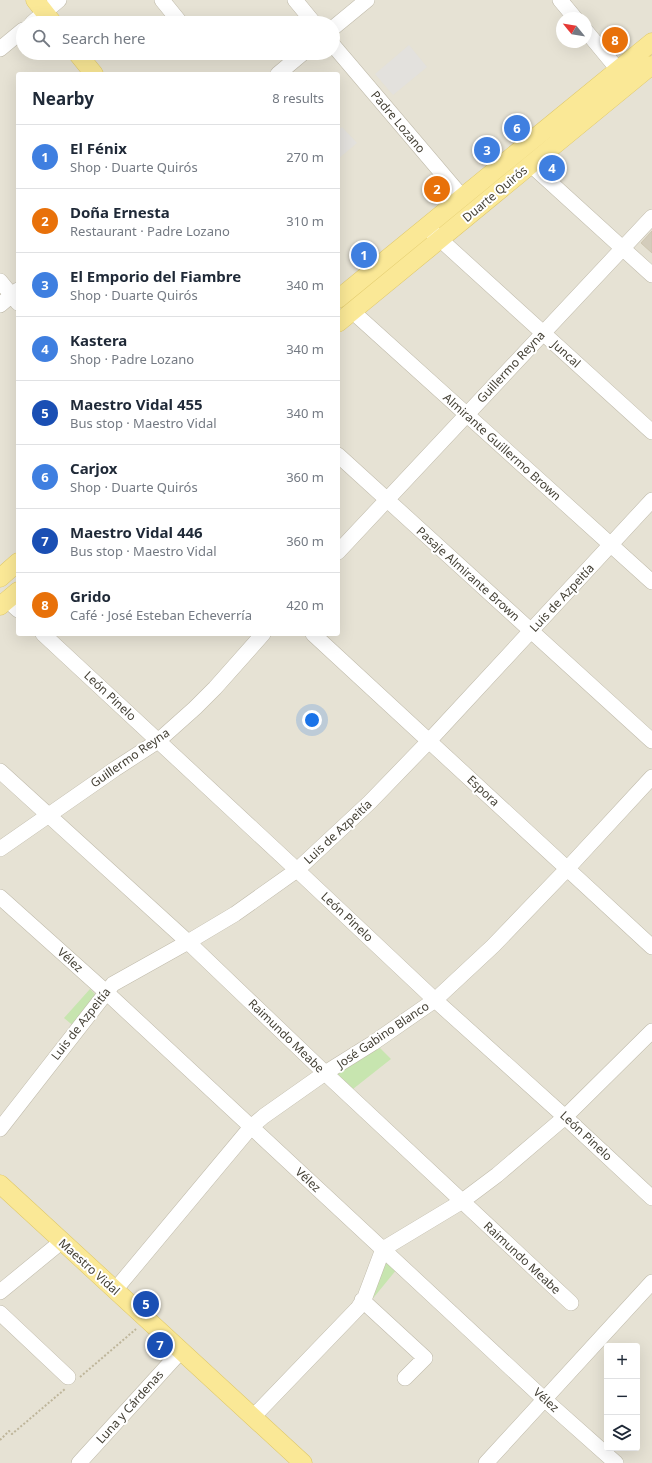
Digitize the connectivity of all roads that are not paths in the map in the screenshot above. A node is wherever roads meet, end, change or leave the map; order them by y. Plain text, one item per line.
1 (59, 0) edge
2 (162, 0) edge
3 (295, 0) edge
4 (367, 0) edge
5 (560, 0) edge
6 (570, 12) edge
7 (41, 15) edge
8 (176, 16) edge
9 (308, 16) edge
10 (340, 22) edge
11 (16, 36) edge
12 (592, 38) edge
13 (652, 42) edge
14 (0, 49) edge
15 (340, 54) edge
16 (83, 60) edge
17 (295, 60) edge
18 (652, 65) edge
19 (618, 69) junction
20 (92, 72) edge
21 (280, 72) edge
22 (630, 83) junction
23 (530, 164) junction
24 (462, 198) junction
25 (652, 217) edge
26 (427, 227) junction
27 (439, 240) junction
28 (622, 248) junction
29 (652, 275) edge
30 (0, 281) edge
31 (16, 296) edge
32 (340, 297) edge
33 (0, 305) edge
34 (352, 311) junction
35 (340, 322) edge
36 (543, 332) junction
37 (467, 415) junction
38 (652, 432) edge
39 (340, 457) edge
40 (386, 499) junction
41 (652, 500) edge
42 (612, 545) junction
43 (340, 550) edge
44 (16, 564) edge
45 (0, 578) edge
46 (652, 582) edge
47 (531, 632) junction
48 (45, 636) edge
49 (262, 636) edge
50 (315, 636) edge
51 (158, 741) junction
52 (429, 741) junction
53 (652, 741) edge
54 (0, 771) edge
55 (652, 777) edge
56 (49, 816) junction
57 (0, 849) edge
58 (567, 869) junction
59 (297, 870) junction
60 (0, 897) edge
61 (188, 942) junction
62 (652, 948) edge
63 (106, 992) junction
64 (435, 1000) junction
65 (652, 1031) edge
66 (325, 1073) junction
67 (565, 1117) junction
68 (251, 1127) junction
69 (0, 1129) edge
70 (0, 1184) edge
71 (652, 1198) edge
72 (461, 1202) junction
73 (61, 1242) junction
74 (383, 1249) junction
75 (652, 1282) edge
76 (114, 1290) junction
77 (0, 1292) edge
78 (362, 1300) junction
79 (571, 1304) dead end
80 (0, 1313) edge
81 (181, 1351) junction
82 (405, 1378) dead end
83 (67, 1383) road end
84 (544, 1399) junction
85 (253, 1417) junction
86 (79, 1463) edge
87 (302, 1463) edge
88 (486, 1463) edge
89 (616, 1463) edge

1 - 7 street
2 - 8 street
3 - 9 street
4 - 10 street
5 - 6 street
11 - 14 street
12 - 19 street
13 - 19 main road, Duarte Quirós
15 - 24 street, Padre Lozano
16 - 20 main road
17 - 21 street
18 - 22 main road, Duarte Quirós
19 - 22 street
19 - 24 main road, Duarte Quirós
22 - 23 main road, Duarte Quirós
23 - 27 main road, Duarte Quirós
23 - 28 street
24 - 26 main road, Duarte Quirós
25 - 28 street, Guillermo Reyna
26 - 27 street, Juncal
26 - 32 main road, Duarte Quirós
27 - 34 main road, Duarte Quirós
27 - 36 street, Juncal
28 - 29 street
28 - 36 street, Guillermo Reyna
30 - 31 street
31 - 33 street
34 - 35 main road, Duarte Quirós
34 - 37 street, Almirante Guillermo Brown
36 - 37 street, Guillermo Reyna
36 - 38 street, Juncal
37 - 40 street, Guillermo Reyna
37 - 42 street, Almirante Guillermo Brown
39 - 40 street, Pasaje Almirante Brown
40 - 43 street, Guillermo Reyna
40 - 47 street, Pasaje Almirante Brown
41 - 42 street, Luis de Azpeitía
42 - 46 street, Almirante Guillermo Brown
42 - 47 street, Luis de Azpeitía
44 - 45 main road
47 - 52 street, Luis de Azpeitía
47 - 53 street, Pasaje Almirante Brown
48 - 51 street, León Pinelo
49 - 51 street, Guillermo Reyna
50 - 52 street, Espora
51 - 56 street, Guillermo Reyna
51 - 59 street, León Pinelo
52 - 58 street, Espora
52 - 59 street, Luis de Azpeitía
54 - 56 street, Raimundo Meabe
55 - 58 street, José Gabino Blanco
56 - 57 street, Guillermo Reyna
56 - 61 street, Raimundo Meabe
58 - 62 street, Espora
58 - 64 street, José Gabino Blanco
59 - 61 street, Luis de Azpeitía
59 - 64 street, León Pinelo
60 - 63 street, Vélez
61 - 63 street, Luis de Azpeitía
61 - 66 street, Raimundo Meabe
63 - 68 street, Vélez
63 - 69 street, Luis de Azpeitía
64 - 66 street, José Gabino Blanco
64 - 67 street, León Pinelo
65 - 67 street
66 - 68 street, José Gabino Blanco
66 - 72 street, Raimundo Meabe
67 - 71 street, León Pinelo
67 - 72 street
68 - 74 street, Vélez
68 - 76 street, José Gabino Blanco
70 - 73 main road, Maestro Vidal
72 - 74 street
72 - 79 street, Raimundo Meabe
73 - 76 main road, Maestro Vidal
73 - 77 street
74 - 78 street
74 - 84 street, Vélez
75 - 84 street
76 - 81 main road, Maestro Vidal
78 - 82 street
78 - 85 street
80 - 83 street
81 - 85 main road, Maestro Vidal
81 - 86 street, Luna y Cárdenas
84 - 88 street
84 - 89 street, Vélez
85 - 87 main road, Maestro Vidal

